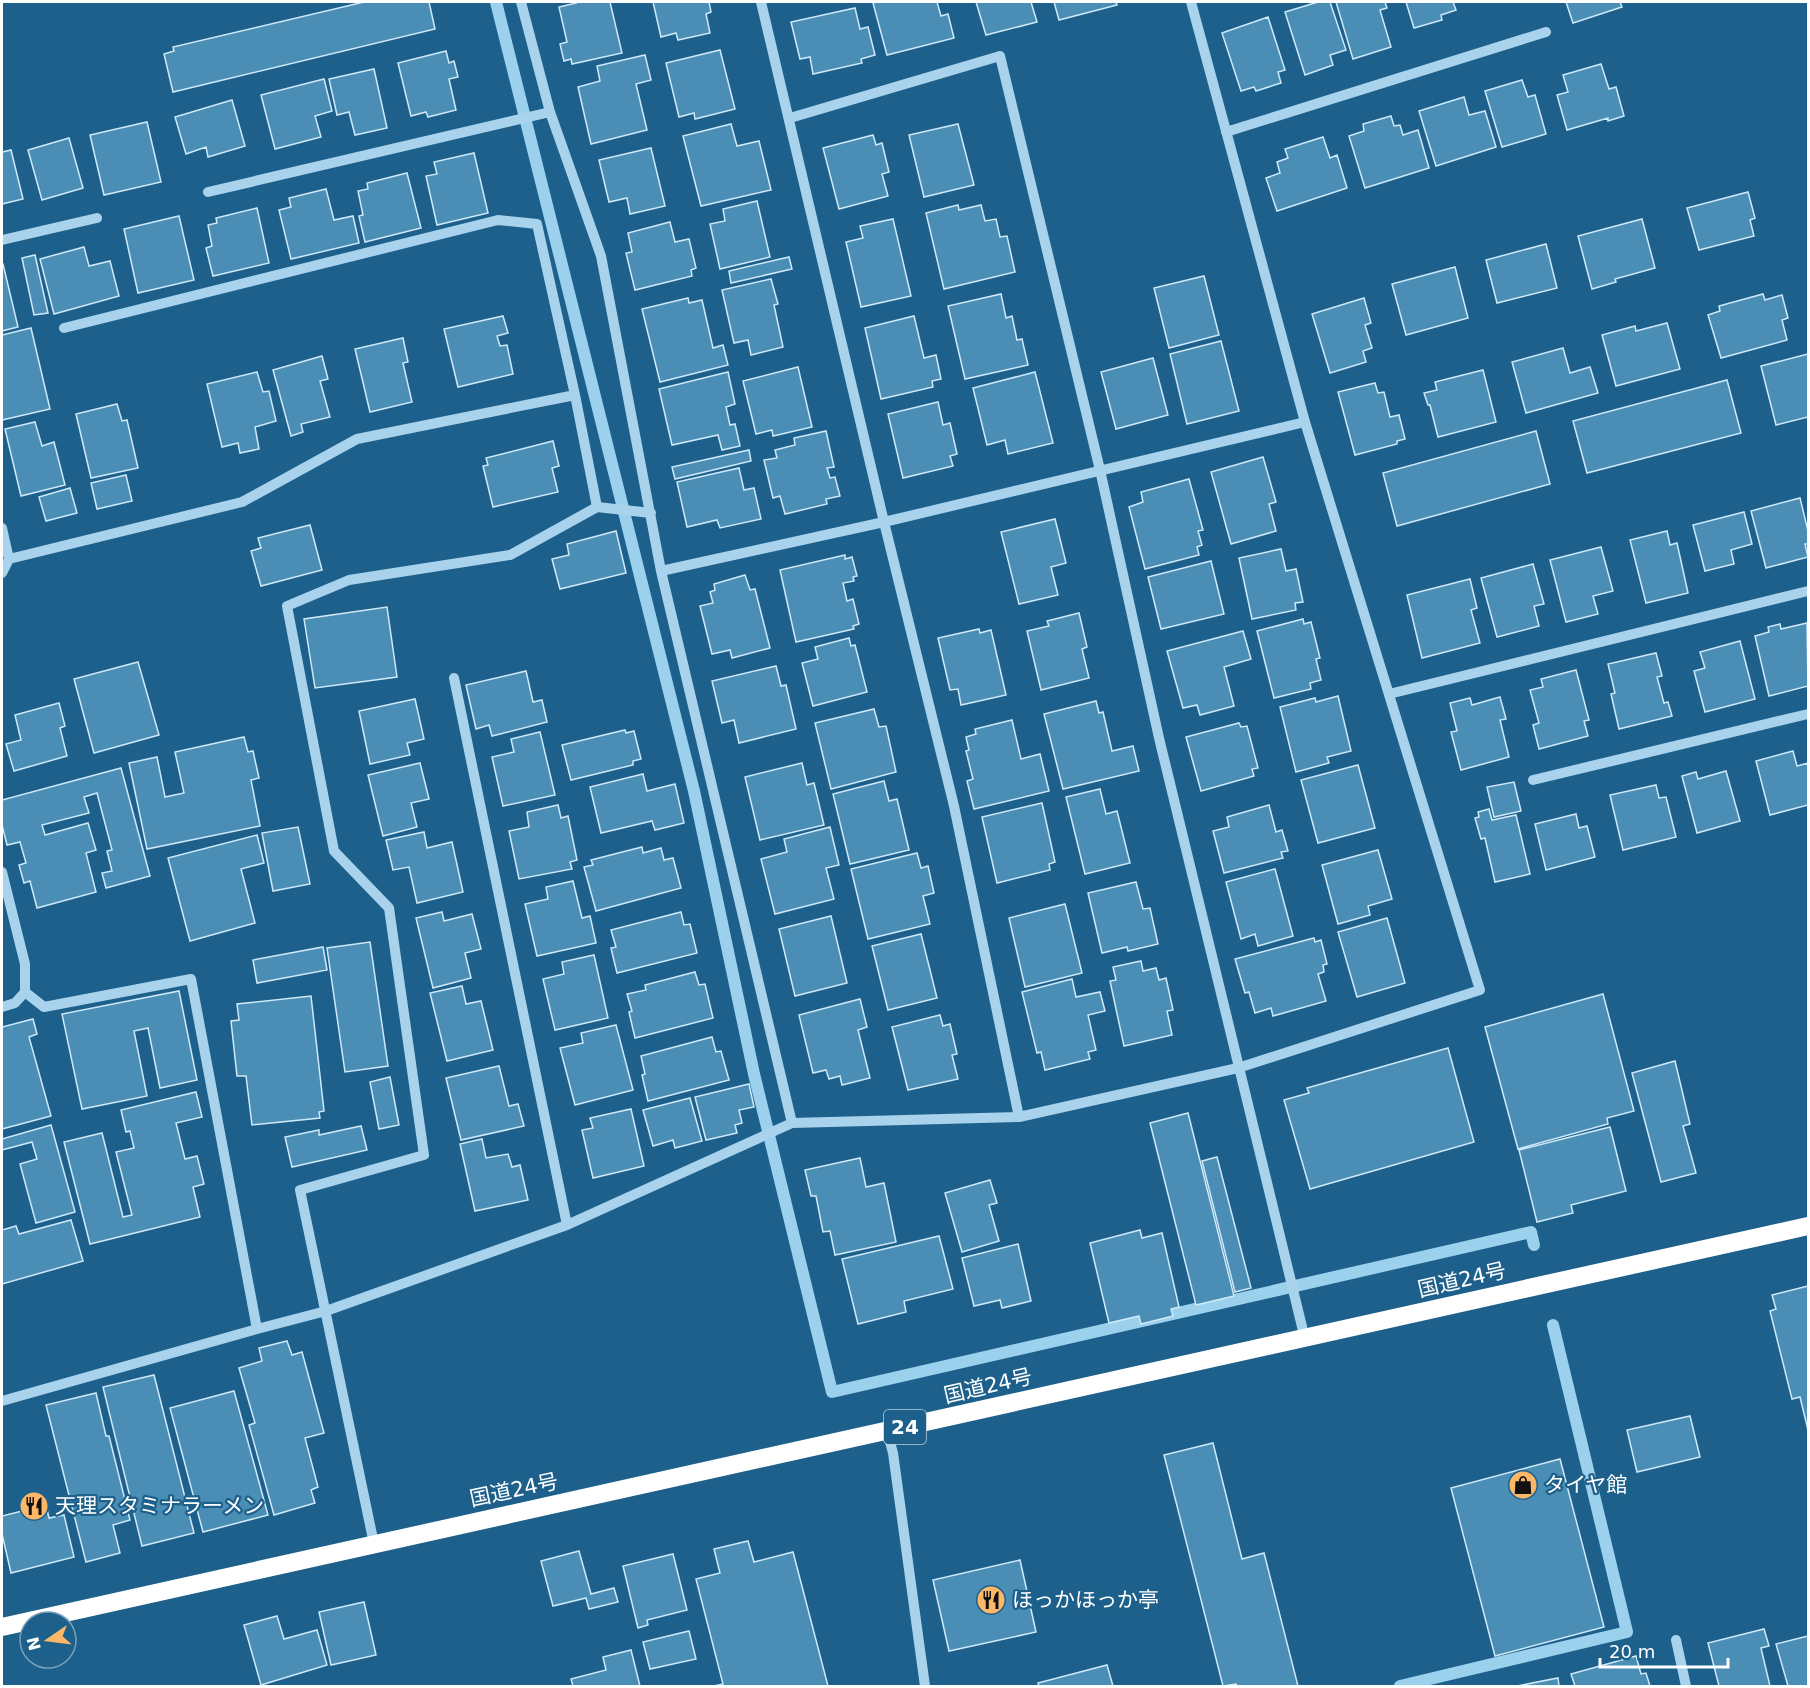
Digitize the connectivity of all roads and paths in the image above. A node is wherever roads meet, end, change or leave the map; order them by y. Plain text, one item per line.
1 (521, 2) edge
2 (762, 2) edge
3 (1191, 2) edge
4 (1546, 32) dead end
5 (550, 112) junction
6 (790, 117) junction
7 (1226, 132) junction
8 (208, 192) dead end
9 (97, 218) dead end
10 (2, 240) edge
11 (64, 328) dead end
12 (575, 396) junction
13 (1305, 422) junction
14 (1100, 470) junction
15 (597, 507) junction
16 (651, 513) junction
17 (884, 522) junction
18 (2, 528) edge
19 (9, 559) junction
20 (661, 571) junction
21 (2, 573) edge
22 (1809, 591) edge
23 (454, 678) dead end
24 (1389, 694) junction
25 (1809, 714) edge
26 (1533, 780) dead end
27 (2, 872) edge
28 (25, 992) junction
29 (2, 1007) edge
30 (1238, 1068) junction
31 (1019, 1117) junction
32 (792, 1123) junction
33 (567, 1225) junction
34 (1809, 1226) edge
35 (326, 1311) junction
36 (257, 1329) junction
37 (1305, 1339) junction
38 (2, 1401) edge
39 (887, 1431) junction
40 (374, 1544) junction
41 (2, 1627) edge
42 (1676, 1640) dead end
43 (925, 1686) edge
44 (1686, 1686) edge

1 - 5 street
2 - 6 street
3 - 7 street
4 - 7 street
5 - 8 street
5 - 16 street
6 - 14 street
6 - 17 street
7 - 13 street
9 - 10 street
11 - 12 street
12 - 15 street
12 - 19 street
13 - 14 street
13 - 24 street
14 - 17 street
14 - 30 street
15 - 16 street
15 - 35 street
16 - 20 street
17 - 20 street
17 - 31 street
18 - 19 street
19 - 21 street
20 - 32 street
22 - 24 street
23 - 33 street
24 - 30 street
25 - 26 street
27 - 28 street
28 - 29 street
28 - 36 street
30 - 31 street
30 - 37 street
31 - 32 street
32 - 33 street
33 - 35 street
34 - 37 highway, 国道24号 / 24
35 - 36 street
35 - 40 street
36 - 38 street
37 - 39 highway, 国道24号 / 24
39 - 40 highway, 国道24号 / 24
39 - 43 street
40 - 41 highway, 国道24号 / 24
42 - 44 street

